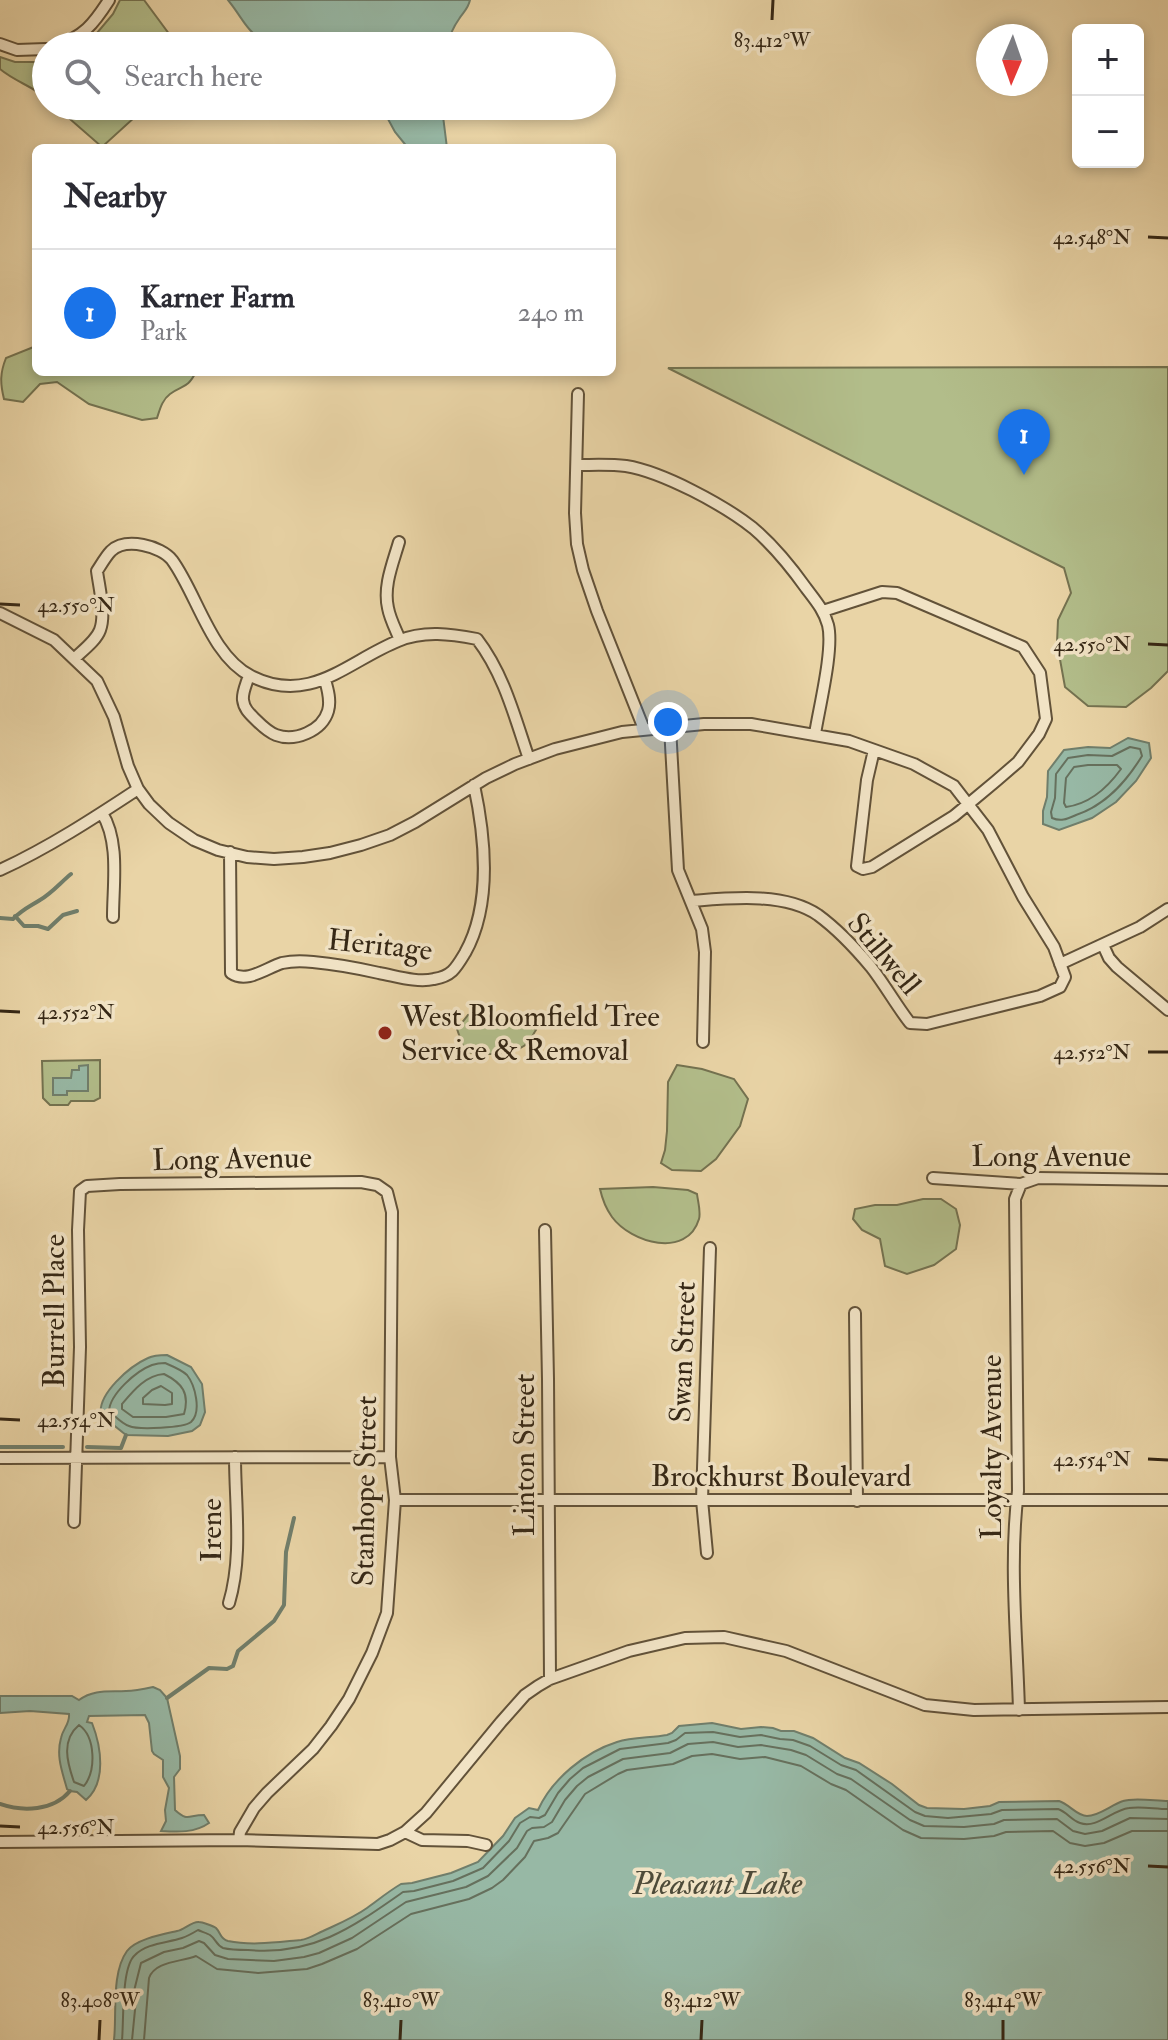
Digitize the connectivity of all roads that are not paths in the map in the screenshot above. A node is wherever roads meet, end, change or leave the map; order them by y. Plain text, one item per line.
1 (109, 0) edge
2 (84, 32) edge
3 (0, 44) edge
4 (32, 51) edge
5 (578, 394) dead end
6 (577, 465) junction
7 (399, 542) dead end
8 (823, 611) junction
9 (0, 613) edge
10 (400, 640) junction
11 (74, 659) junction
12 (249, 675) junction
13 (325, 680) junction
14 (670, 727) junction
15 (644, 729) junction
16 (815, 734) junction
17 (874, 750) junction
18 (529, 759) junction
19 (474, 785) junction
20 (138, 789) junction
21 (968, 804) junction
22 (102, 813) junction
23 (230, 852) junction
24 (0, 870) edge
25 (691, 901) junction
26 (1168, 909) edge
27 (113, 917) dead end
28 (1103, 945) junction
29 (1060, 964) junction
30 (1168, 1010) edge
31 (703, 1042) dead end
32 (933, 1178) dead end
33 (1168, 1180) edge
34 (1021, 1184) junction
35 (387, 1192) joint
36 (79, 1196) joint
37 (545, 1230) dead end
38 (710, 1248) dead end
39 (855, 1313) dead end
40 (235, 1457) junction
41 (390, 1457) junction
42 (0, 1458) edge
43 (75, 1458) junction
44 (395, 1500) junction
45 (548, 1500) junction
46 (702, 1500) junction
47 (1016, 1500) junction
48 (1168, 1500) edge
49 (857, 1501) junction
50 (74, 1522) dead end
51 (707, 1553) dead end
52 (229, 1603) dead end
53 (550, 1679) junction
54 (1168, 1707) edge
55 (1019, 1710) junction
56 (405, 1832) junction
57 (239, 1840) junction
58 (0, 1842) edge
59 (486, 1845) dead end

1 - 2 street
3 - 4 street
5 - 6 street
6 - 8 street
6 - 15 street
7 - 10 street
8 - 16 street
8 - 21 street
9 - 11 street
10 - 13 street
10 - 18 street
11 - 12 street
11 - 20 street
12 - 13 street
12 - 13 street
14 - 15 street
14 - 16 street
14 - 25 street
15 - 18 street
16 - 17 street
17 - 21 street
17 - 21 street
18 - 19 street
19 - 23 street
19 - 23 street, Heritage
20 - 22 street
20 - 23 street
21 - 29 street
22 - 24 street
22 - 27 street
25 - 29 street, Stillwell
25 - 31 street
26 - 28 street
28 - 29 street
28 - 30 street
32 - 34 street, Long Avenue
33 - 34 street, Long Avenue
34 - 47 street, Loyalty Avenue
35 - 36 street, Long Avenue
35 - 41 street, Stanhope Street
36 - 43 street, Burrell Place
37 - 45 street, Linton Street
38 - 46 street, Swan Street
39 - 49 street
40 - 41 street
40 - 43 street
40 - 52 street, Irene
41 - 44 street, Stanhope Street
42 - 43 street
43 - 50 street, Burrell Place
44 - 45 street, Brockhurst Boulevard
44 - 57 street, Stanhope Street
45 - 46 street, Brockhurst Boulevard
45 - 53 street, Linton Street
46 - 49 street, Brockhurst Boulevard
46 - 51 street, Swan Street
47 - 48 street, Brockhurst Boulevard
47 - 49 street, Brockhurst Boulevard
47 - 55 street, Loyalty Avenue
53 - 55 street
53 - 56 street
54 - 55 street
56 - 57 street
56 - 59 street
57 - 58 street

